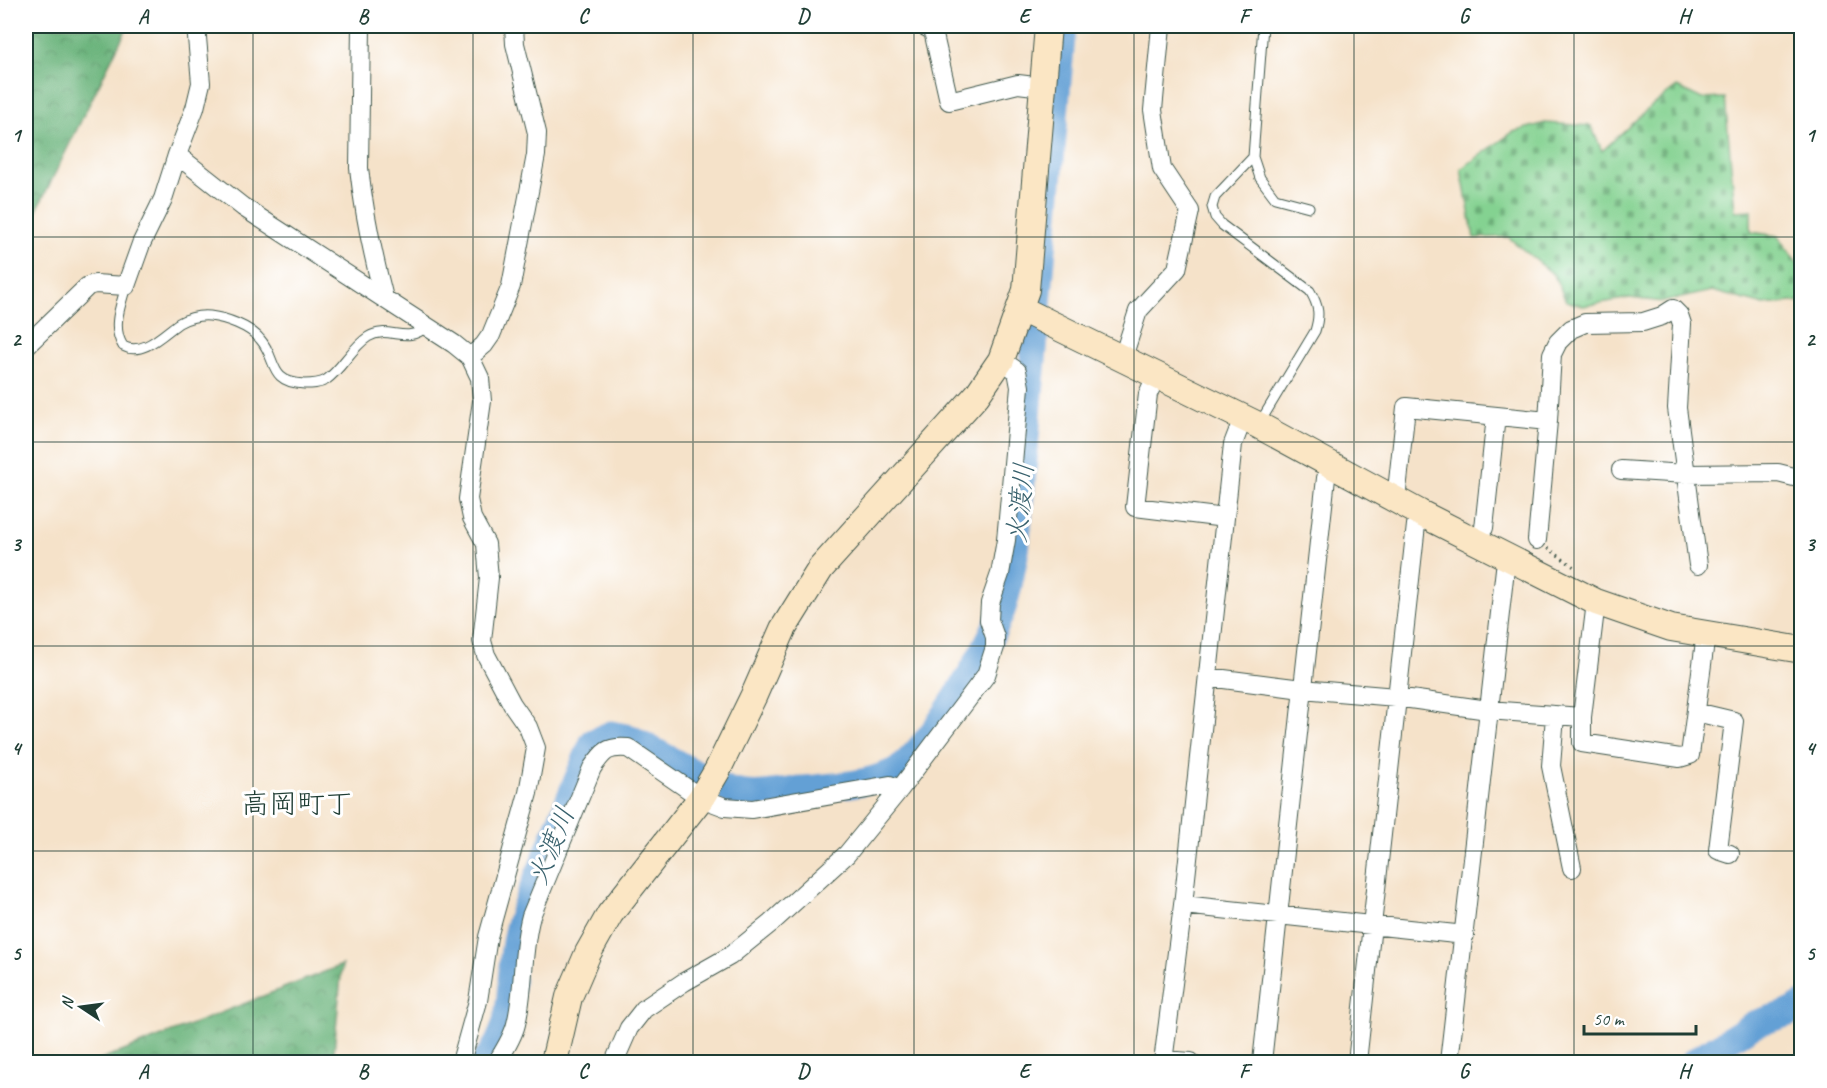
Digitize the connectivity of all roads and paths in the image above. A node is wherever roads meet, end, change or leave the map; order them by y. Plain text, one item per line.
1 (196, 26) edge
2 (361, 26) edge
3 (513, 26) edge
4 (924, 26) edge
5 (1048, 26) edge
6 (1161, 26) edge
7 (1263, 26) edge
8 (1043, 87) junction
9 (177, 155) junction
10 (1253, 157) junction
11 (1309, 207) dead end
12 (126, 286) junction
13 (384, 298) junction
14 (1032, 313) junction
15 (427, 326) junction
16 (26, 346) edge
17 (470, 357) junction
18 (1123, 357) junction
19 (1001, 360) junction
20 (1157, 374) junction
21 (1496, 416) junction
22 (1250, 421) junction
23 (1548, 421) junction
24 (1333, 464) junction
25 (1621, 470) dead end
26 (1686, 474) junction
27 (1802, 479) edge
28 (1396, 500) junction
29 (1420, 513) junction
30 (1225, 518) junction
31 (1484, 528) dead end
32 (1537, 540) dead end
33 (1510, 559) junction
34 (1698, 565) dead end
35 (1596, 602) junction
36 (1706, 634) junction
37 (1802, 650) edge
38 (1208, 677) junction
39 (1302, 689) junction
40 (1396, 697) junction
41 (1488, 710) junction
42 (1696, 712) junction
43 (1555, 716) junction
44 (1582, 717) junction
45 (900, 789) junction
46 (701, 798) junction
47 (1730, 854) dead end
48 (1572, 868) dead end
49 (1183, 905) junction
50 (1277, 915) junction
51 (1371, 925) junction
52 (1465, 935) junction
53 (1164, 1061) edge
54 (461, 1062) edge
55 (497, 1062) edge
56 (554, 1062) edge
57 (614, 1062) edge
58 (1191, 1062) edge
59 (1262, 1062) edge
60 (1357, 1062) edge
61 (1449, 1062) edge

1 - 9 street
2 - 13 street
3 - 17 street
4 - 8 street
5 - 8 street
6 - 18 street
7 - 10 lane
8 - 14 street
9 - 12 street
9 - 13 street
10 - 11 lane
10 - 22 lane
12 - 15 lane
12 - 16 street
13 - 15 street
14 - 18 street
14 - 19 street
15 - 17 street
17 - 54 street
18 - 20 street
19 - 45 street
19 - 46 street
20 - 22 street
20 - 30 street
21 - 23 street
21 - 28 street
21 - 31 street
22 - 24 street
22 - 30 street
23 - 26 street
23 - 32 street
24 - 28 street
24 - 39 street
25 - 26 street
26 - 27 street
26 - 34 street
28 - 29 street
29 - 33 street
29 - 40 street
30 - 38 street
33 - 35 street
33 - 41 street
35 - 36 street
35 - 44 street
36 - 37 street
36 - 42 street
38 - 39 street
38 - 49 street
39 - 40 street
39 - 50 street
40 - 41 street
40 - 51 street
41 - 43 street
41 - 52 street
42 - 44 street
42 - 47 street
43 - 44 street
43 - 48 street
45 - 46 street
45 - 57 street
46 - 55 street
46 - 56 street
49 - 50 street
49 - 53 street
50 - 51 street
50 - 59 street
51 - 52 street
51 - 60 street
52 - 61 street
53 - 58 street

